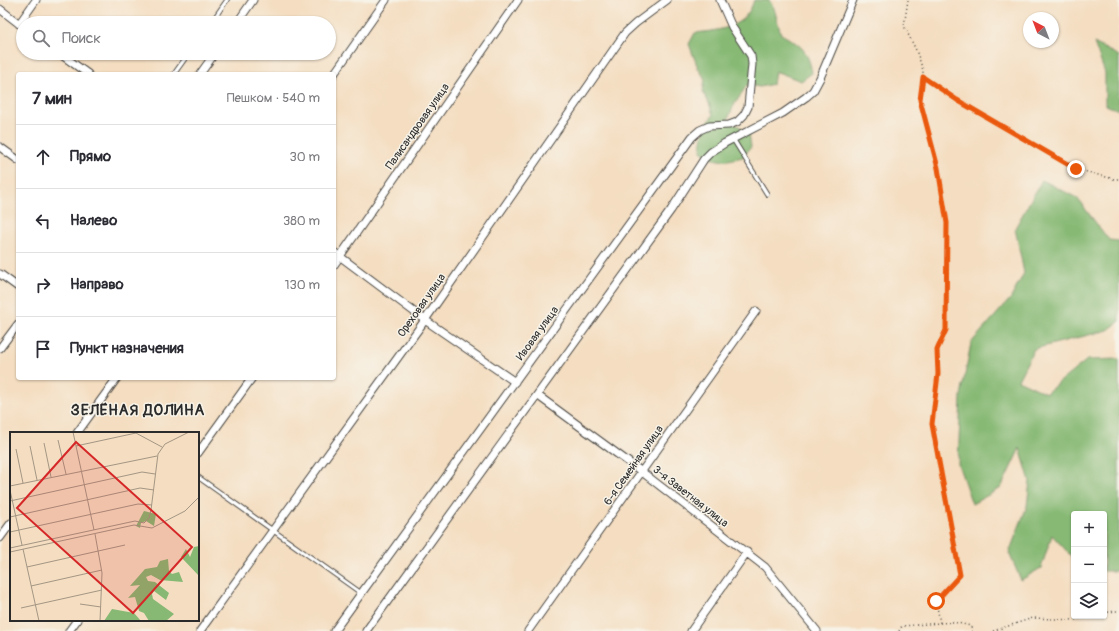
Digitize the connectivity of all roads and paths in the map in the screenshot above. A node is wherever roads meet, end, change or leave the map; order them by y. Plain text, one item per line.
1 (36, 0) edge
2 (227, 0) edge
3 (253, 0) edge
4 (386, 0) edge
5 (518, 0) edge
6 (667, 0) edge
7 (720, 0) edge
8 (853, 0) edge
9 (908, 0) edge
10 (0, 9) edge
11 (26, 16) edge
12 (216, 16) edge
13 (241, 16) edge
14 (16, 21) edge
15 (69, 60) edge
16 (184, 60) edge
17 (210, 60) edge
18 (85, 72) edge
19 (175, 72) edge
20 (201, 72) edge
21 (335, 72) edge
22 (923, 77) junction
23 (733, 139) junction
24 (0, 147) edge
25 (16, 159) edge
26 (1119, 179) edge
27 (768, 194) dead end
28 (337, 254) edge
29 (0, 274) edge
30 (16, 286) edge
31 (756, 311) dead end
32 (425, 320) junction
33 (16, 327) edge
34 (0, 348) edge
35 (116, 380) edge
36 (251, 380) edge
37 (515, 382) junction
38 (537, 395) junction
39 (78, 432) edge
40 (199, 452) edge
41 (642, 472) junction
42 (199, 478) edge
43 (10, 524) edge
44 (273, 531) junction
45 (0, 538) edge
46 (746, 552) junction
47 (361, 593) junction
48 (1119, 611) edge
49 (1107, 612) edge
50 (1078, 619) edge
51 (76, 621) edge
52 (940, 623) junction
53 (69, 631) edge
54 (200, 631) edge
55 (334, 631) edge
56 (366, 631) edge
57 (528, 631) edge
58 (691, 631) edge
59 (818, 631) edge
60 (899, 631) edge
61 (972, 631) edge
62 (993, 631) edge

1 - 11 street
2 - 12 lane
3 - 13 street
4 - 21 street
5 - 28 street, Палисандровая улица
6 - 32 street, Ореховая улица
7 - 37 street, Ивовая улица
8 - 23 street
9 - 22 path
10 - 14 street
15 - 18 street
16 - 19 lane
17 - 20 street
22 - 26 path
22 - 52 path
23 - 27 lane
23 - 38 street
24 - 25 street
28 - 32 street
29 - 30 street
31 - 41 street, 6-я Семейная улица
32 - 37 street
32 - 44 street, Ореховая улица
33 - 34 street
35 - 39 street
36 - 40 street
37 - 47 street, Ивовая улица
38 - 41 street, 3-я Заветная улица
38 - 56 street
41 - 46 street, 3-я Заветная улица
41 - 57 street, 6-я Семейная улица
42 - 44 lane
43 - 45 street
44 - 47 lane
44 - 54 street, Ореховая улица
46 - 58 street
46 - 59 street, 3-я Заветная улица
47 - 55 street, Ивовая улица
48 - 49 path
50 - 62 path
51 - 53 street
52 - 60 path
52 - 61 path

